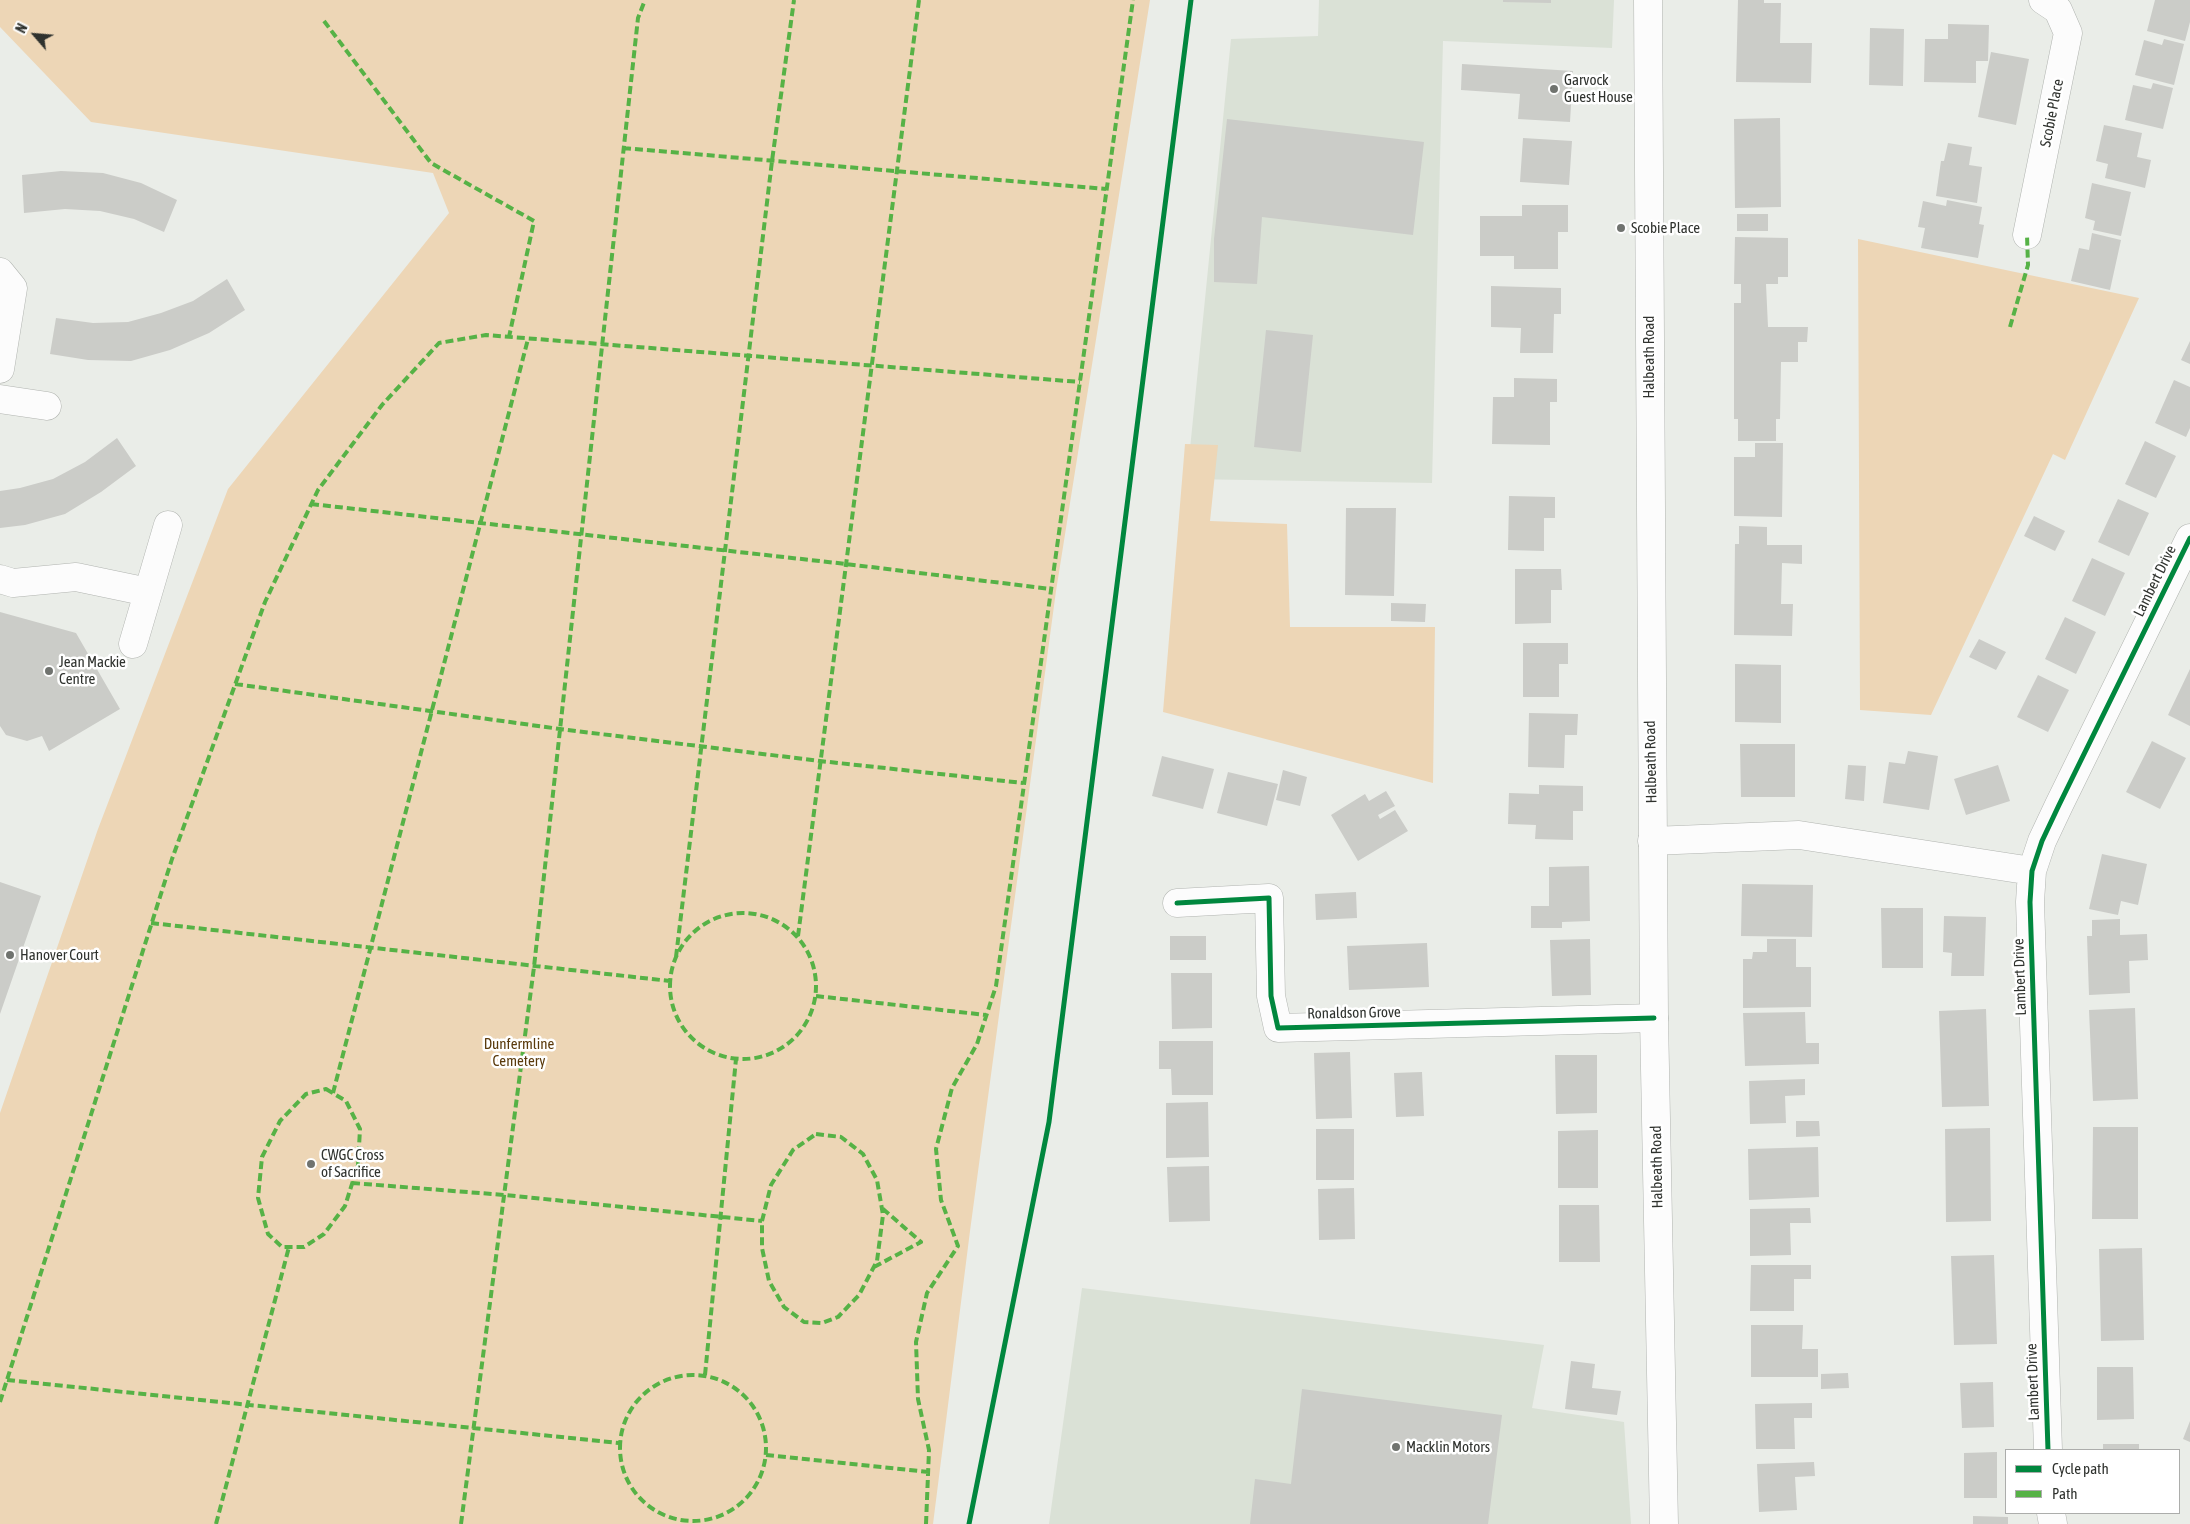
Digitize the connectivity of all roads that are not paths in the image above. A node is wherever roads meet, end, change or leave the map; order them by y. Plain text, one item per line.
1 (1648, 0) edge
2 (2043, 0) edge
3 (2027, 235) dead end
4 (0, 272) edge
5 (0, 369) edge
6 (0, 399) edge
7 (47, 406) dead end
8 (168, 525) dead end
9 (2190, 538) edge
10 (0, 579) edge
11 (148, 592) junction
12 (132, 644) dead end
13 (1652, 841) junction
14 (2032, 871) junction
15 (1177, 903) dead end
16 (1654, 1018) junction
17 (2048, 1449) edge
18 (1664, 1524) edge

1 - 13 street, Halbeath Road
2 - 3 street, Scobie Place
4 - 5 street
6 - 7 street
8 - 11 street
9 - 14 street, Lambert Drive
10 - 11 street
11 - 12 street
13 - 14 street
13 - 16 street, Halbeath Road
14 - 17 street, Lambert Drive
15 - 16 street, Ronaldson Grove
16 - 18 street, Halbeath Road

